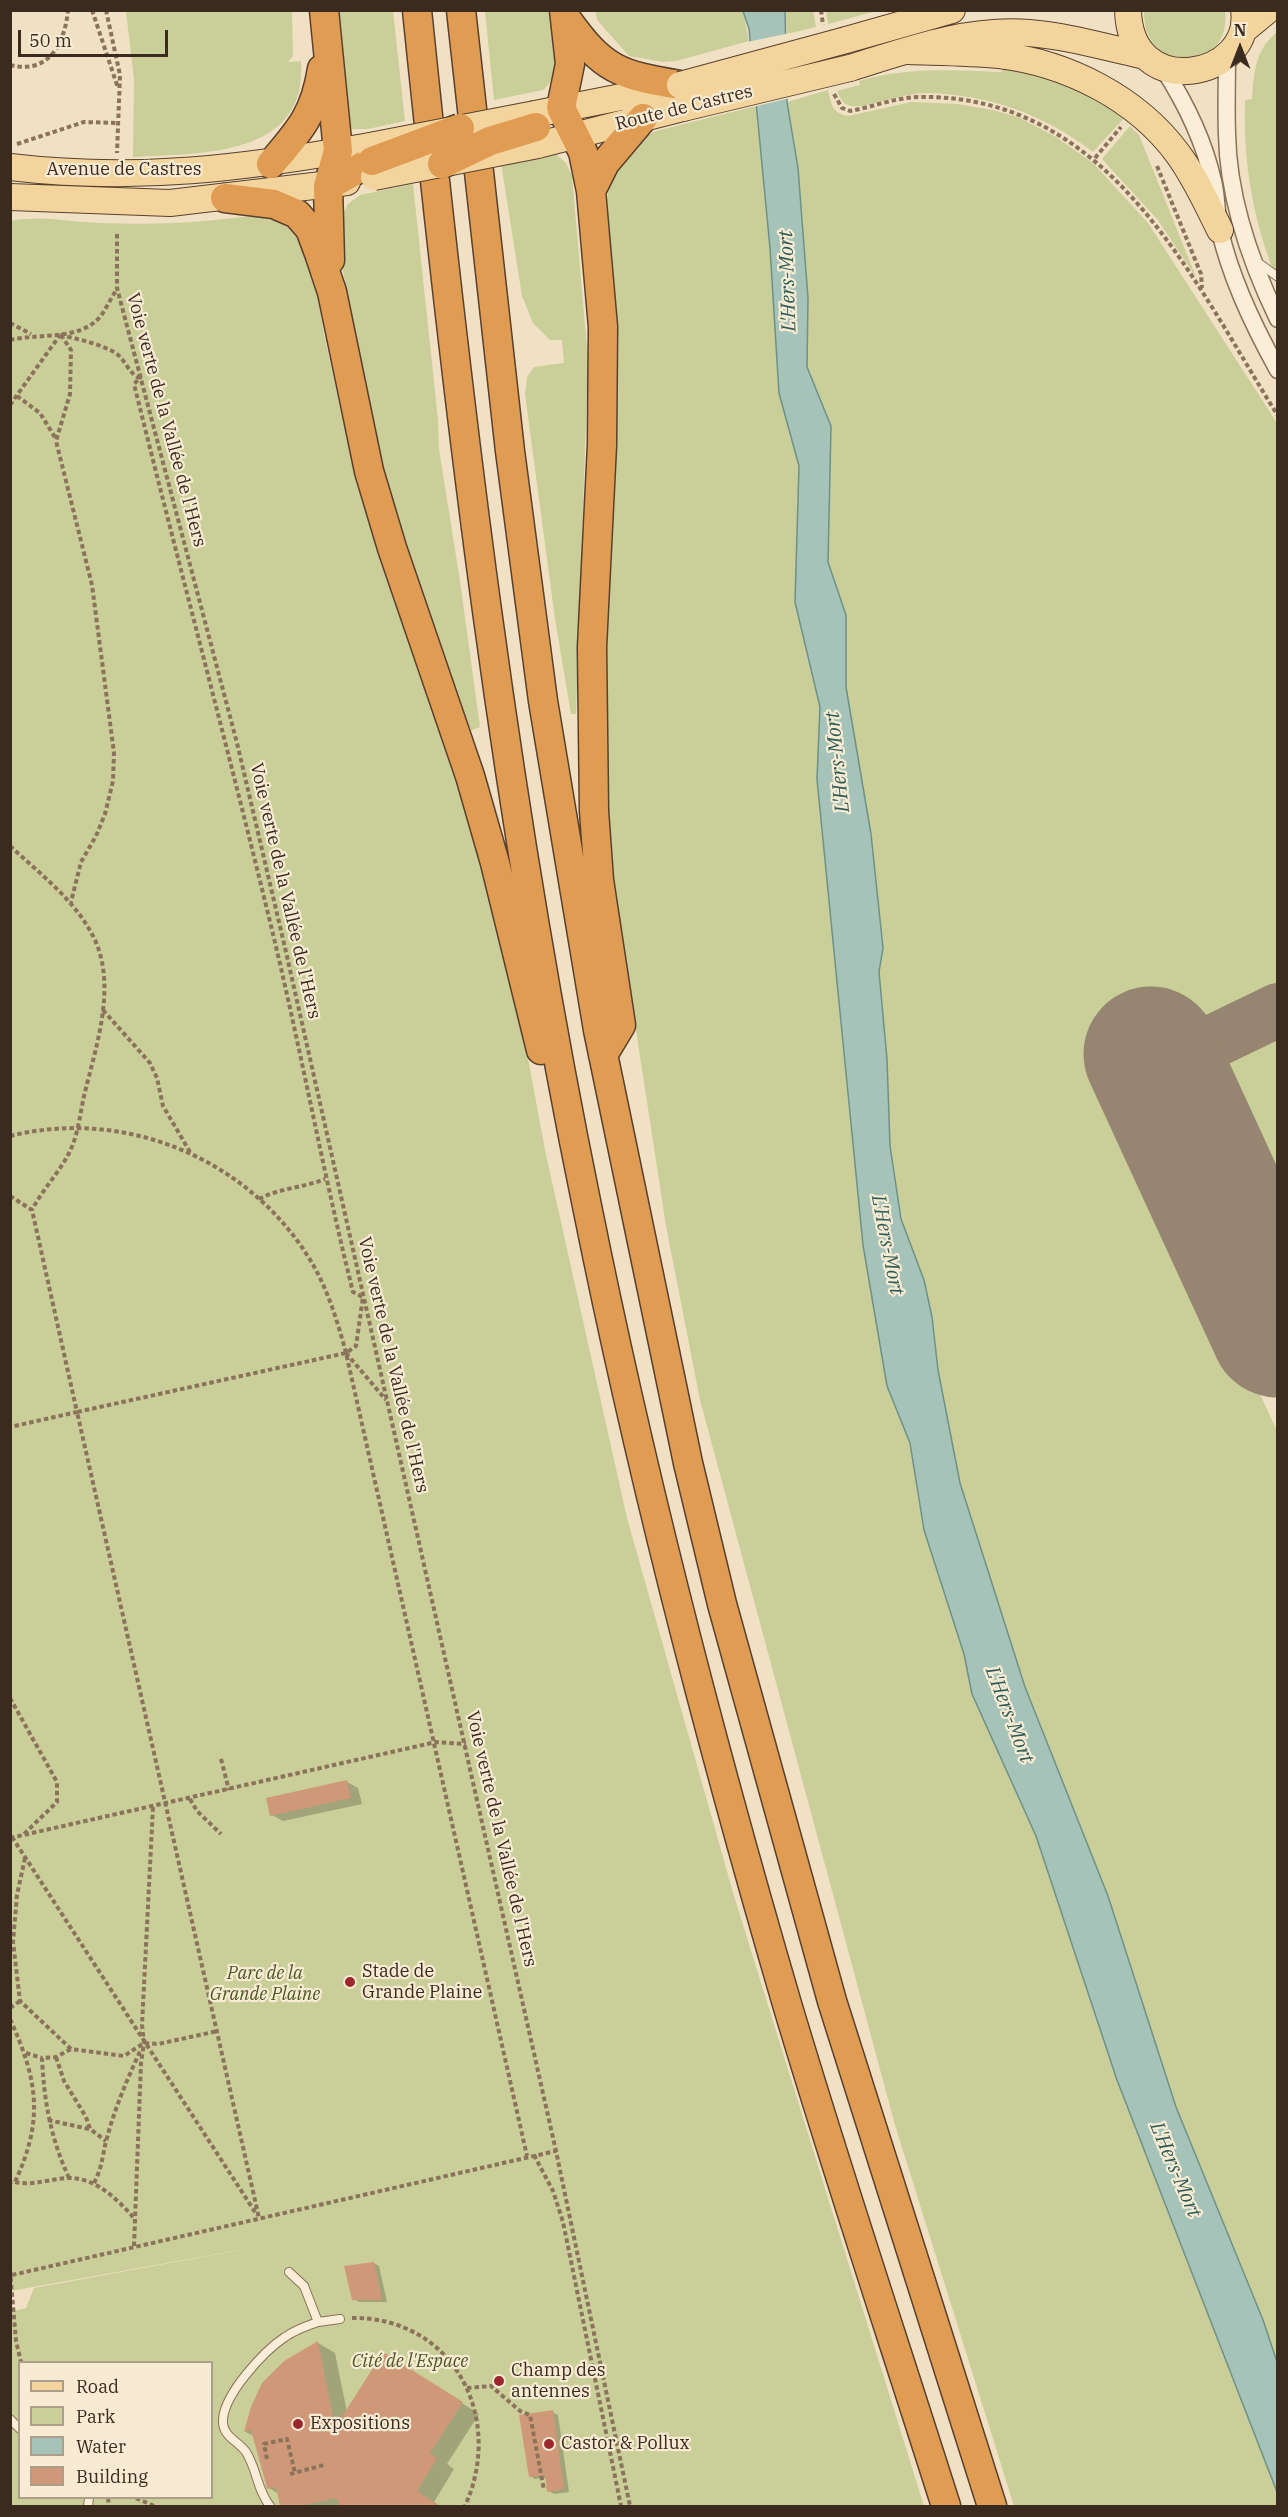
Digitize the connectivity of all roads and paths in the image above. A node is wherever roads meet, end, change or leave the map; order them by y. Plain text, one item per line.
1 (68, 10) edge
2 (93, 10) edge
3 (106, 10) edge
4 (324, 10) edge
5 (417, 10) edge
6 (461, 10) edge
7 (952, 10) edge
8 (1128, 10) edge
9 (1268, 10) edge
10 (564, 13) edge
11 (1244, 20) edge
12 (325, 46) junction
13 (908, 51) junction
14 (1142, 55) junction
15 (1227, 56) junction
16 (10, 65) edge
17 (1163, 68) junction
18 (119, 92) junction
19 (682, 97) junction
20 (890, 101) dead end
21 (643, 118) junction
22 (117, 123) junction
23 (543, 124) junction
24 (1122, 126) dead end
25 (460, 128) joint
26 (575, 134) junction
27 (10, 146) edge
28 (338, 151) junction
29 (1153, 156) dead end
30 (117, 157) dead end
31 (1095, 158) junction
32 (372, 161) junction
33 (272, 164) junction
34 (442, 164) joint
35 (10, 167) edge
36 (328, 186) junction
37 (591, 191) junction
38 (10, 196) edge
39 (225, 198) junction
40 (1220, 230) junction
41 (117, 234) dead end
42 (1253, 259) junction
43 (1278, 278) edge
44 (117, 288) junction
45 (1202, 289) junction
46 (332, 292) junction
47 (1278, 318) edge
48 (10, 323) edge
49 (32, 335) junction
50 (60, 335) junction
51 (10, 340) edge
52 (1278, 370) edge
53 (140, 378) junction
54 (17, 396) junction
55 (10, 405) edge
56 (1278, 416) edge
57 (56, 441) junction
58 (10, 846) edge
59 (71, 902) junction
60 (102, 1010) junction
61 (603, 1055) junction
62 (77, 1127) junction
63 (10, 1136) edge
64 (191, 1153) junction
65 (325, 1179) junction
66 (10, 1196) edge
67 (259, 1199) junction
68 (586, 1205) junction
69 (32, 1210) junction
70 (363, 1296) junction
71 (346, 1353) junction
72 (387, 1402) junction
73 (77, 1412) junction
74 (10, 1427) edge
75 (10, 1698) edge
76 (436, 1742) junction
77 (466, 1744) junction
78 (221, 1759) dead end
79 (229, 1790) junction
80 (190, 1799) junction
81 (167, 1804) junction
82 (153, 1807) junction
83 (221, 1834) dead end
84 (23, 1835) junction
85 (11, 1838) edge
86 (25, 1858) junction
87 (20, 2001) junction
88 (10, 2008) edge
89 (10, 2019) edge
90 (218, 2031) junction
91 (144, 2043) junction
92 (71, 2049) junction
93 (26, 2053) junction
94 (56, 2057) junction
95 (42, 2058) junction
96 (48, 2120) junction
97 (90, 2129) junction
98 (106, 2141) junction
99 (556, 2151) junction
100 (534, 2155) junction
101 (527, 2156) junction
102 (69, 2178) junction
103 (13, 2182) edge
104 (94, 2183) junction
105 (134, 2218) junction
106 (259, 2218) junction
107 (134, 2246) junction
108 (11, 2272) edge
109 (289, 2272) dead end
110 (12, 2305) edge
111 (340, 2319) joint
112 (318, 2322) junction
113 (21, 2361) edge
114 (467, 2388) junction
115 (266, 2444) dead end
116 (298, 2456) dead end
117 (291, 2457) junction
118 (324, 2465) dead end
119 (544, 2490) dead end
120 (138, 2499) edge
121 (154, 2506) edge
122 (270, 2506) edge
123 (465, 2506) edge
124 (621, 2506) edge
125 (630, 2506) edge
126 (946, 2506) edge
127 (992, 2506) edge

1 - 16 path
2 - 18 path
3 - 18 path
4 - 12 highway
5 - 68 highway
6 - 61 highway
7 - 19 main road, Route de Castres, bridge
8 - 14 main road
9 - 11 main road
10 - 19 highway
10 - 23 highway
11 - 15 main road
12 - 28 highway
12 - 33 highway
13 - 14 main road, Route de Castres
13 - 19 main road, Route de Castres, bridge
13 - 40 main road
14 - 17 main road
15 - 17 main road
15 - 42 street
17 - 40 street
18 - 22 path
19 - 21 main road, Route de Castres
19 - 23 main road, Route de Castres
20 - 31 path
21 - 26 main road, Route de Castres
21 - 37 highway
22 - 27 path
22 - 30 path
23 - 25 main road, Route de Castres, bridge
23 - 26 highway
23 - 26 main road, Route de Castres
23 - 34 highway, bridge
24 - 31 path
25 - 32 highway, bridge
26 - 37 highway
28 - 32 main road
28 - 33 main road
28 - 36 highway
29 - 45 path
31 - 45 path
32 - 34 main road, bridge
32 - 36 highway
33 - 35 main road, Avenue de Castres
36 - 39 main road
36 - 46 highway
37 - 61 highway
38 - 39 main road, Avenue de Castres
39 - 46 highway
40 - 52 street
41 - 44 path, Voie verte de la Vallée de l'Hers
42 - 43 lane
42 - 47 street
44 - 50 path
44 - 53 path, Voie verte de la Vallée de l'Hers
45 - 56 path
46 - 68 highway
48 - 49 path
49 - 50 path
49 - 51 path
50 - 53 path
50 - 54 path
50 - 57 path
53 - 65 path
53 - 70 path, Voie verte de la Vallée de l'Hers
54 - 55 path
54 - 57 path
57 - 59 path
58 - 59 path
59 - 60 path
60 - 62 path
60 - 64 path
61 - 127 highway
62 - 63 path
62 - 64 path
62 - 69 path
64 - 67 path
65 - 67 path
65 - 70 path
66 - 69 path
67 - 71 path
68 - 126 highway
69 - 73 path
70 - 71 path
70 - 72 path, Voie verte de la Vallée de l'Hers
71 - 72 path
71 - 73 path
71 - 76 path
72 - 77 path, Voie verte de la Vallée de l'Hers
73 - 74 path
73 - 81 path
75 - 84 path
76 - 77 path
76 - 79 path
76 - 101 path
77 - 99 path, Voie verte de la Vallée de l'Hers
78 - 79 path
79 - 80 path
80 - 81 path
80 - 83 path
81 - 82 path
81 - 90 path
82 - 84 path
82 - 91 path
84 - 85 path
85 - 86 path
86 - 87 path
86 - 91 path
87 - 88 path
87 - 92 path
89 - 93 path
90 - 91 path
90 - 106 path
91 - 92 path
91 - 98 path
91 - 105 path
91 - 106 path
92 - 94 path
93 - 95 path
93 - 103 path
94 - 95 path
94 - 97 path
95 - 96 path
96 - 97 path
96 - 102 path
97 - 98 path
98 - 104 path
99 - 100 path
99 - 125 path, Voie verte de la Vallée de l'Hers
100 - 101 path
100 - 124 path
101 - 106 path
102 - 103 path
102 - 104 path
104 - 105 path
105 - 107 path
106 - 107 path
107 - 108 path
108 - 110 path
109 - 112 lane
110 - 113 path
111 - 112 lane
111 - 114 path
112 - 122 lane
114 - 119 path
114 - 123 path
115 - 117 path
116 - 117 path
117 - 118 path
120 - 121 path

